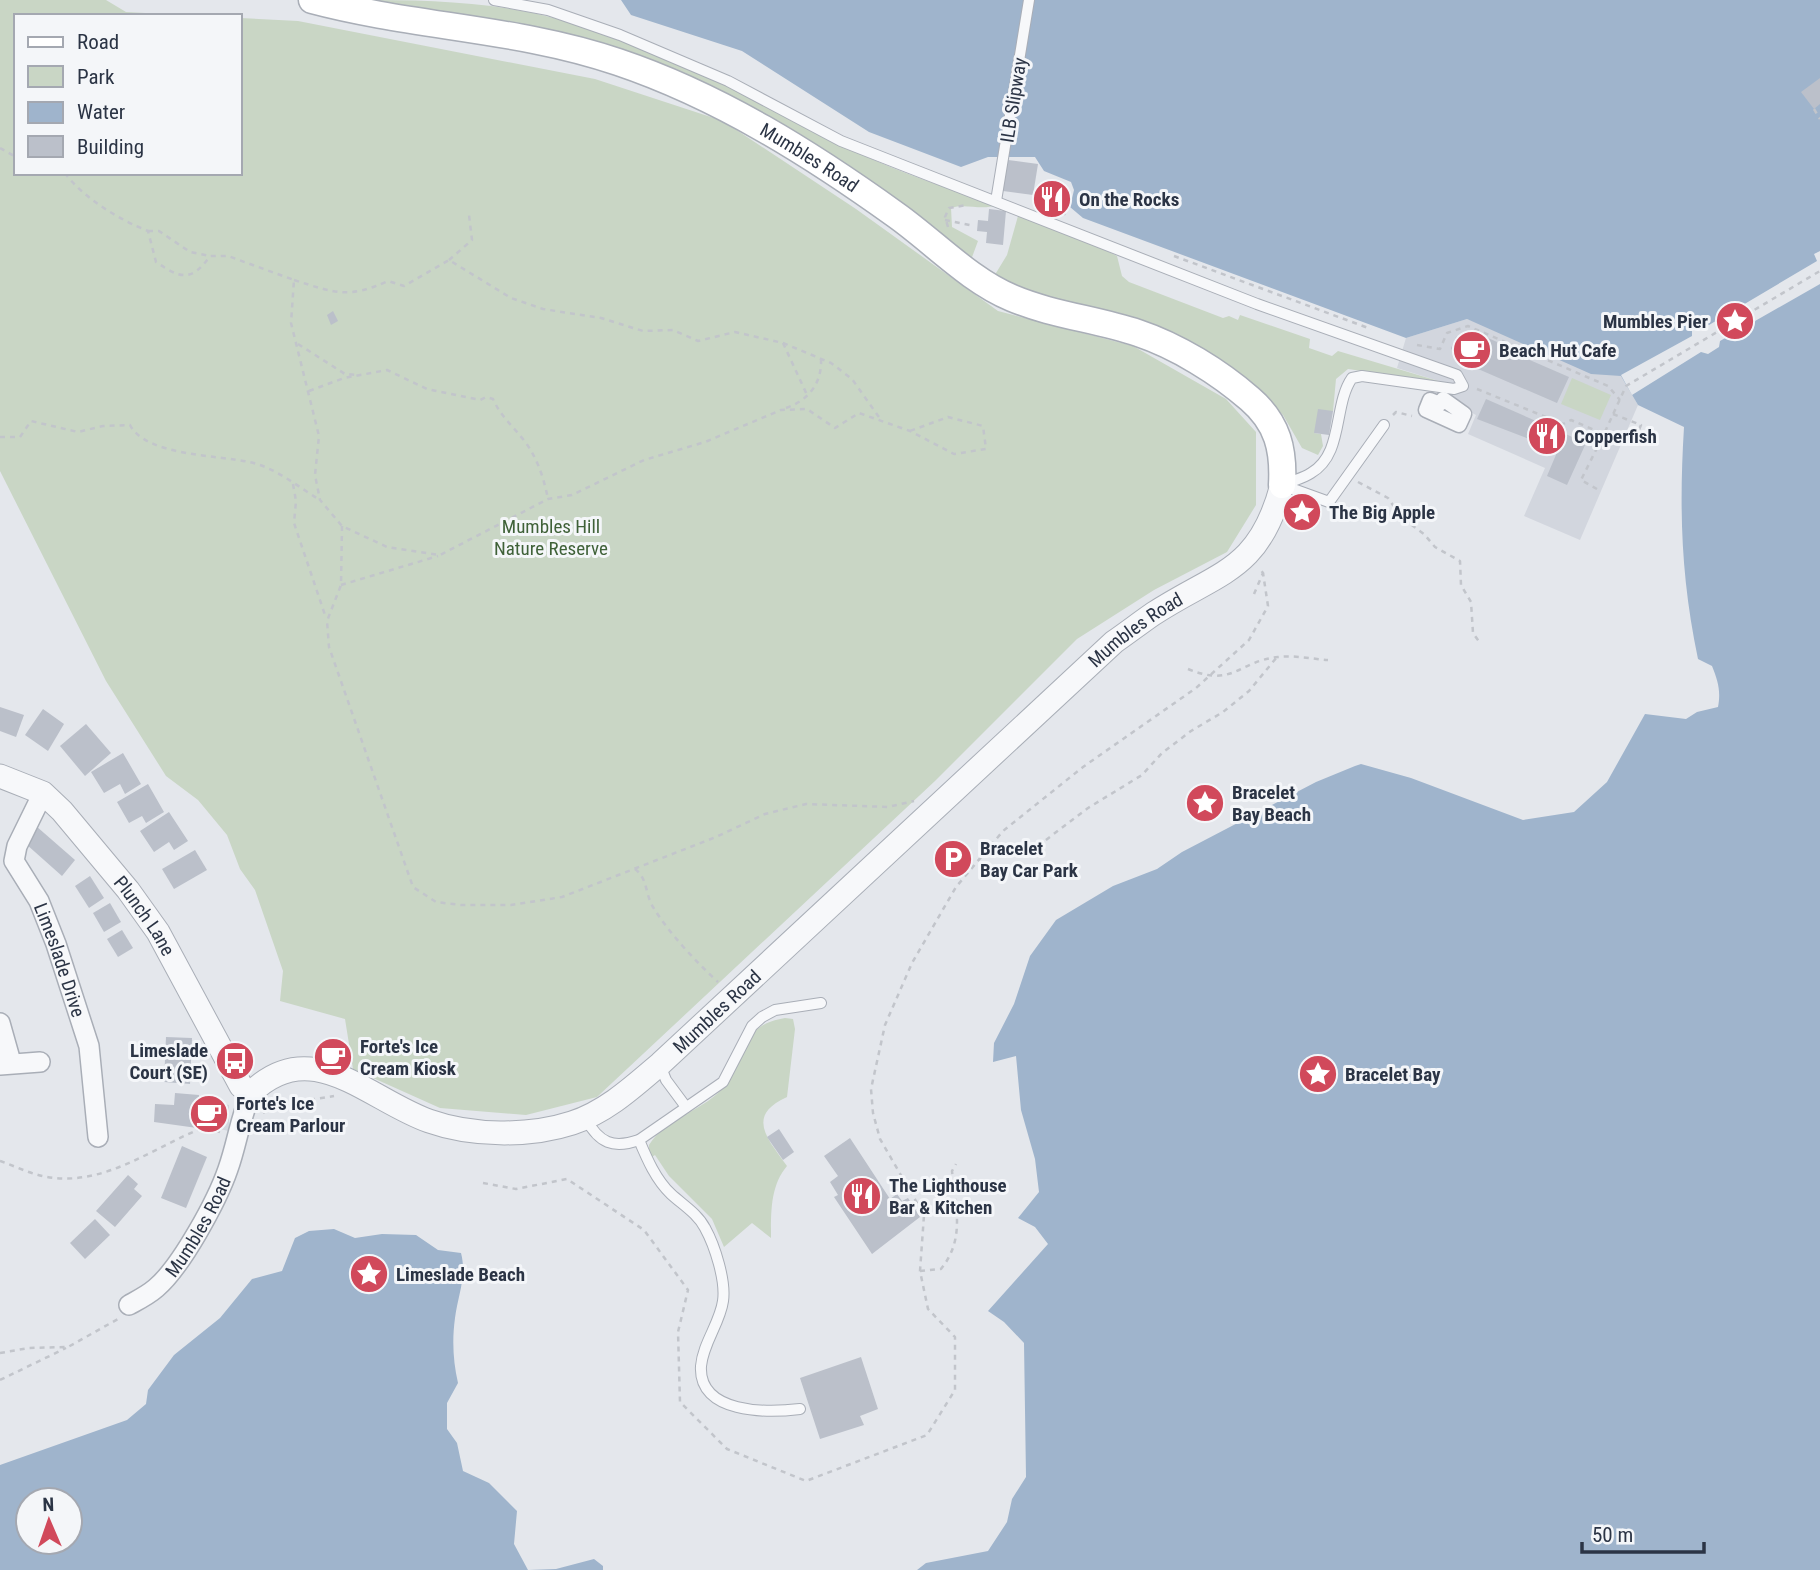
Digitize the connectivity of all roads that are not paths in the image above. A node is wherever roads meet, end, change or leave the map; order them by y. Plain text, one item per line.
1 (312, 0) edge
2 (494, 0) edge
3 (1029, 0) edge
4 (996, 201) junction
5 (1384, 425) dead end
6 (1282, 485) junction
7 (0, 776) edge
8 (43, 793) junction
9 (821, 1003) dead end
10 (0, 1023) edge
11 (40, 1062) dead end
12 (5, 1063) edge
13 (660, 1064) junction
14 (251, 1093) junction
15 (686, 1107) junction
16 (586, 1118) junction
17 (98, 1138) dead end
18 (639, 1140) junction
19 (129, 1305) road end
20 (800, 1409) dead end

1 - 6 main road, Mumbles Road
2 - 4 lane
3 - 4 lane, ILB Slipway
4 - 6 lane
5 - 6 lane
6 - 13 street, Mumbles Road
7 - 8 street, Plunch Lane
8 - 14 street, Plunch Lane
8 - 17 street, Limeslade Drive
9 - 15 lane
10 - 12 street
11 - 12 street
13 - 15 lane
13 - 16 street, Mumbles Road
14 - 16 street, Mumbles Road
14 - 19 street, Mumbles Road
15 - 18 lane
16 - 18 lane
18 - 20 lane

